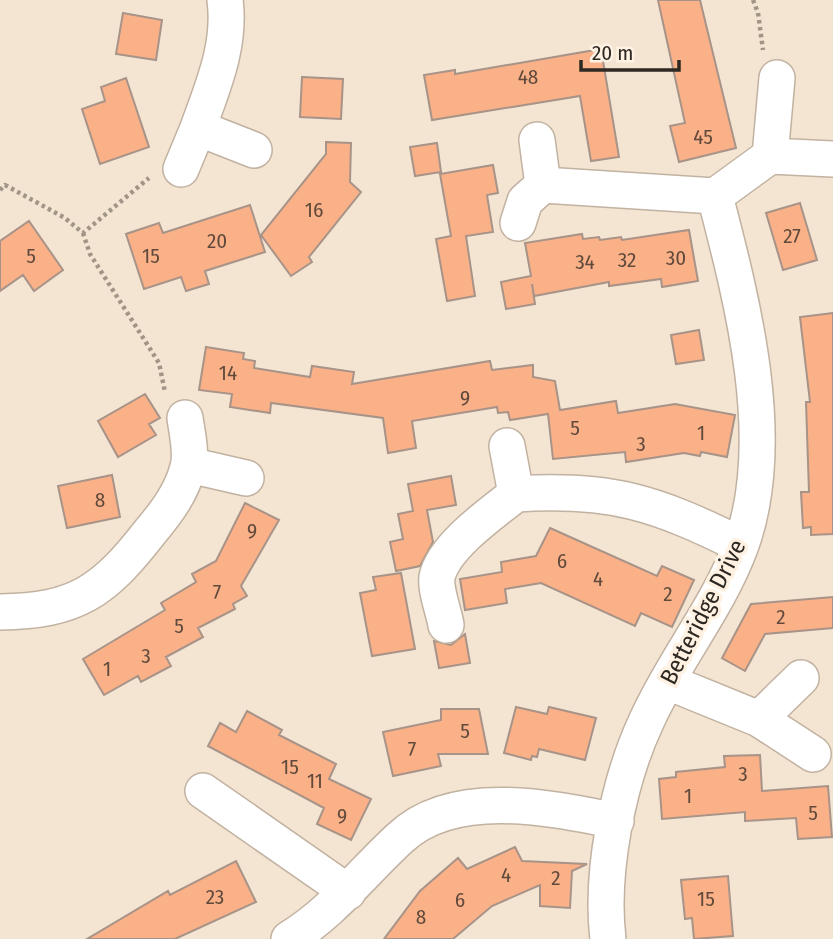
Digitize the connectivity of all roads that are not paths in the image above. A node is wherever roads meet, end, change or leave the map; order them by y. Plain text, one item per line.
1 (225, 0) edge
2 (777, 78) road end
3 (198, 128) junction
4 (537, 140) dead end
5 (254, 150) dead end
6 (770, 156) junction
7 (833, 159) edge
8 (181, 169) road end
9 (543, 184) junction
10 (715, 196) junction
11 (518, 223) dead end
12 (185, 418) road end
13 (507, 446) dead end
14 (189, 465) junction
15 (246, 478) dead end
16 (516, 494) junction
17 (741, 545) junction
18 (0, 612) edge
19 (446, 625) dead end
20 (801, 678) dead end
21 (668, 682) junction
22 (759, 719) junction
23 (813, 754) dead end
24 (203, 791) dead end
25 (617, 821) junction
26 (348, 892) junction
27 (289, 939) edge
28 (608, 939) edge

1 - 3 street
2 - 6 street
3 - 5 street
3 - 8 street
4 - 9 street
6 - 7 street
6 - 10 street
9 - 10 street
9 - 11 street
10 - 17 street, Betteridge Drive
12 - 14 street
13 - 16 street
14 - 15 street
14 - 18 street
16 - 17 street
16 - 19 street
17 - 21 street, Betteridge Drive
20 - 22 street
21 - 22 street
21 - 25 street, Betteridge Drive
22 - 23 street
24 - 26 street
25 - 26 street
25 - 28 street, Betteridge Drive
26 - 27 street

